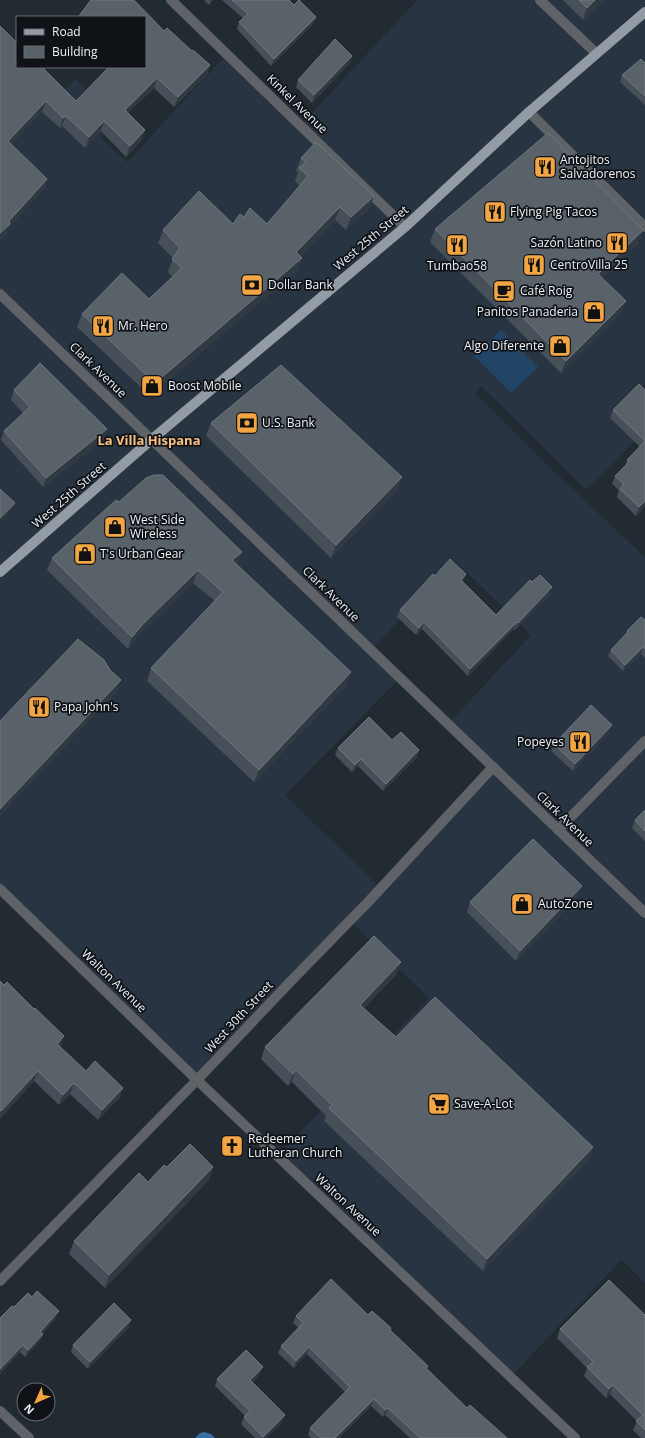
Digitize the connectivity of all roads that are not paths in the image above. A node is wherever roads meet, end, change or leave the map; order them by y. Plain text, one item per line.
1 (171, 0) edge
2 (540, 0) edge
3 (645, 12) edge
4 (596, 53) junction
5 (529, 112) junction
6 (405, 227) junction
7 (645, 227) edge
8 (0, 294) edge
9 (151, 440) junction
10 (0, 572) edge
11 (645, 740) edge
12 (493, 767) junction
13 (558, 830) junction
14 (0, 889) edge
15 (645, 913) edge
16 (197, 1080) junction
17 (0, 1281) edge
18 (0, 1411) edge
19 (29, 1438) edge
20 (575, 1438) edge

1 - 6 street, Kinkel Avenue
2 - 4 street
3 - 4 main road, West 25th Street
4 - 5 main road, West 25th Street
5 - 6 main road, West 25th Street
5 - 7 street
6 - 9 main road, West 25th Street
8 - 9 street, Clark Avenue
9 - 10 main road, West 25th Street
9 - 12 street, Clark Avenue
11 - 13 street
12 - 13 street, Clark Avenue
12 - 16 street, West 30th Street
13 - 15 street, Clark Avenue
14 - 16 street, Walton Avenue
16 - 17 street, West 30th Street
16 - 20 street, Walton Avenue
18 - 19 street

